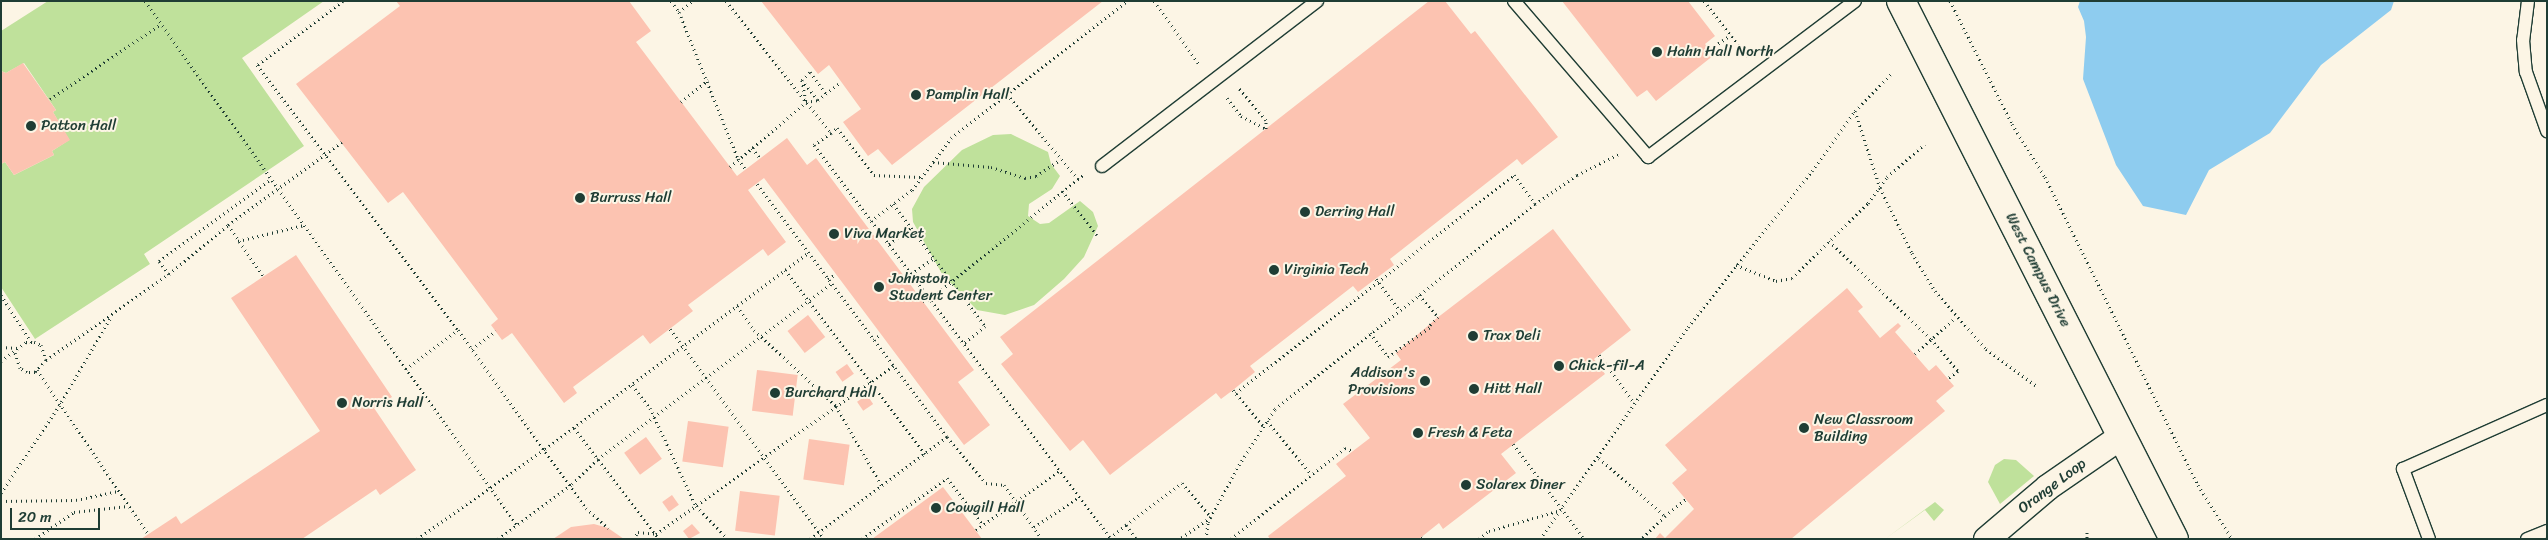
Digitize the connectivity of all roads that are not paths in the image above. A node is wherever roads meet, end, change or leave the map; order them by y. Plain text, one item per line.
1 (1316, 1) edge
2 (1514, 1) edge
3 (1855, 1) edge
4 (1901, 1) edge
5 (2528, 1) edge
6 (2547, 130) edge
7 (1102, 166) dead end
8 (2547, 405) edge
9 (2121, 436) junction
10 (2547, 530) edge
11 (1986, 539) edge
12 (2174, 539) edge
13 (2429, 539) edge
14 (2527, 539) edge

1 - 7 lane
2 - 3 lane
4 - 9 street, West Campus Drive
5 - 6 lane
8 - 13 lane
9 - 11 street, Orange Loop
9 - 12 street, West Campus Drive
10 - 14 lane

